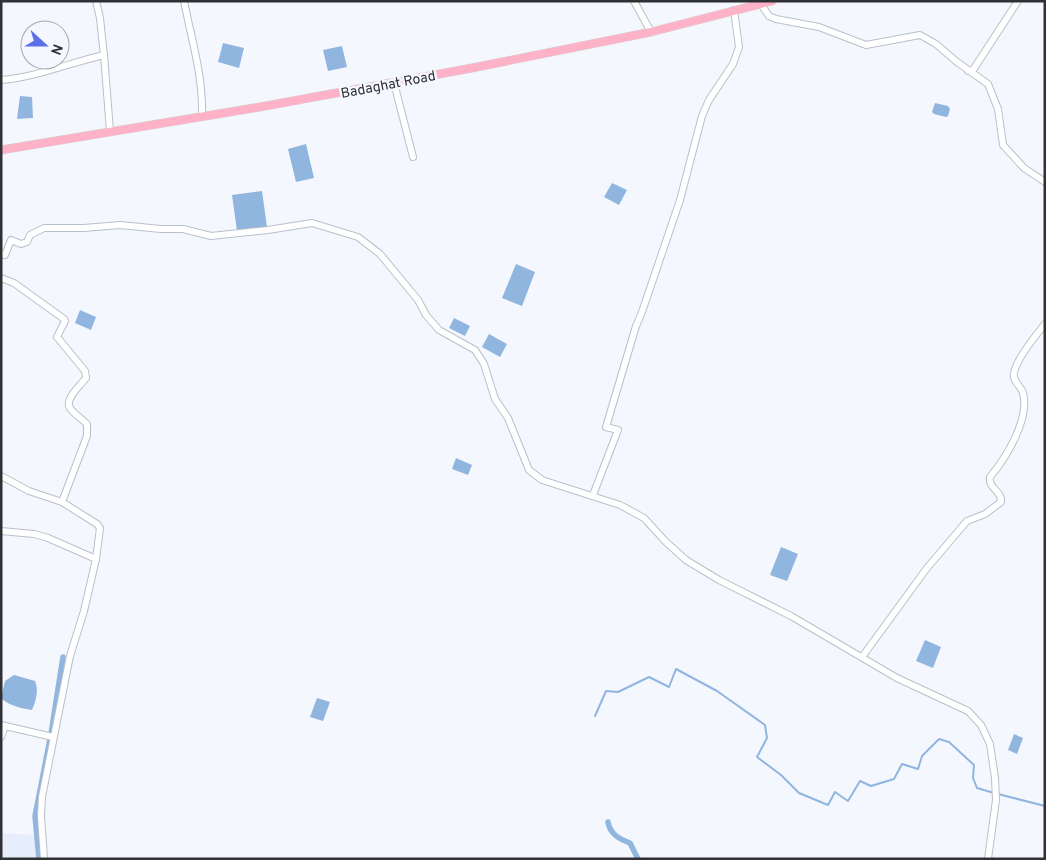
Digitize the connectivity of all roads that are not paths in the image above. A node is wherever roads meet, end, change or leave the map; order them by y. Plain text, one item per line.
1 (96, 1) edge
2 (184, 1) edge
3 (634, 1) edge
4 (772, 1) edge
5 (1018, 1) edge
6 (761, 4) junction
7 (734, 10) junction
8 (651, 32) junction
9 (104, 56) junction
10 (968, 71) junction
11 (1, 80) edge
12 (394, 83) junction
13 (202, 116) junction
14 (110, 131) junction
15 (1, 150) edge
16 (413, 157) dead end
17 (1045, 182) edge
18 (1, 254) edge
19 (1, 278) edge
20 (1045, 324) edge
21 (1, 476) edge
22 (593, 495) junction
23 (62, 502) junction
24 (1, 530) edge
25 (96, 559) junction
26 (862, 657) junction
27 (3, 726) edge
28 (1, 737) edge
29 (53, 737) dead end
30 (44, 859) edge
31 (988, 859) edge

1 - 9 street
2 - 13 street
3 - 8 street
4 - 6 main road, Badaghat Road
5 - 10 street
6 - 7 main road, Badaghat Road
6 - 10 street
7 - 8 main road, Badaghat Road
7 - 22 street
8 - 12 main road, Badaghat Road
9 - 11 street
9 - 14 street
10 - 17 street
12 - 13 main road, Badaghat Road
12 - 16 street
13 - 14 main road, Badaghat Road
14 - 15 main road, Badaghat Road
18 - 22 street
19 - 23 street
20 - 26 street
21 - 23 street
22 - 26 street
23 - 25 street
24 - 25 street
25 - 30 street
26 - 31 street
27 - 28 street
27 - 29 street

